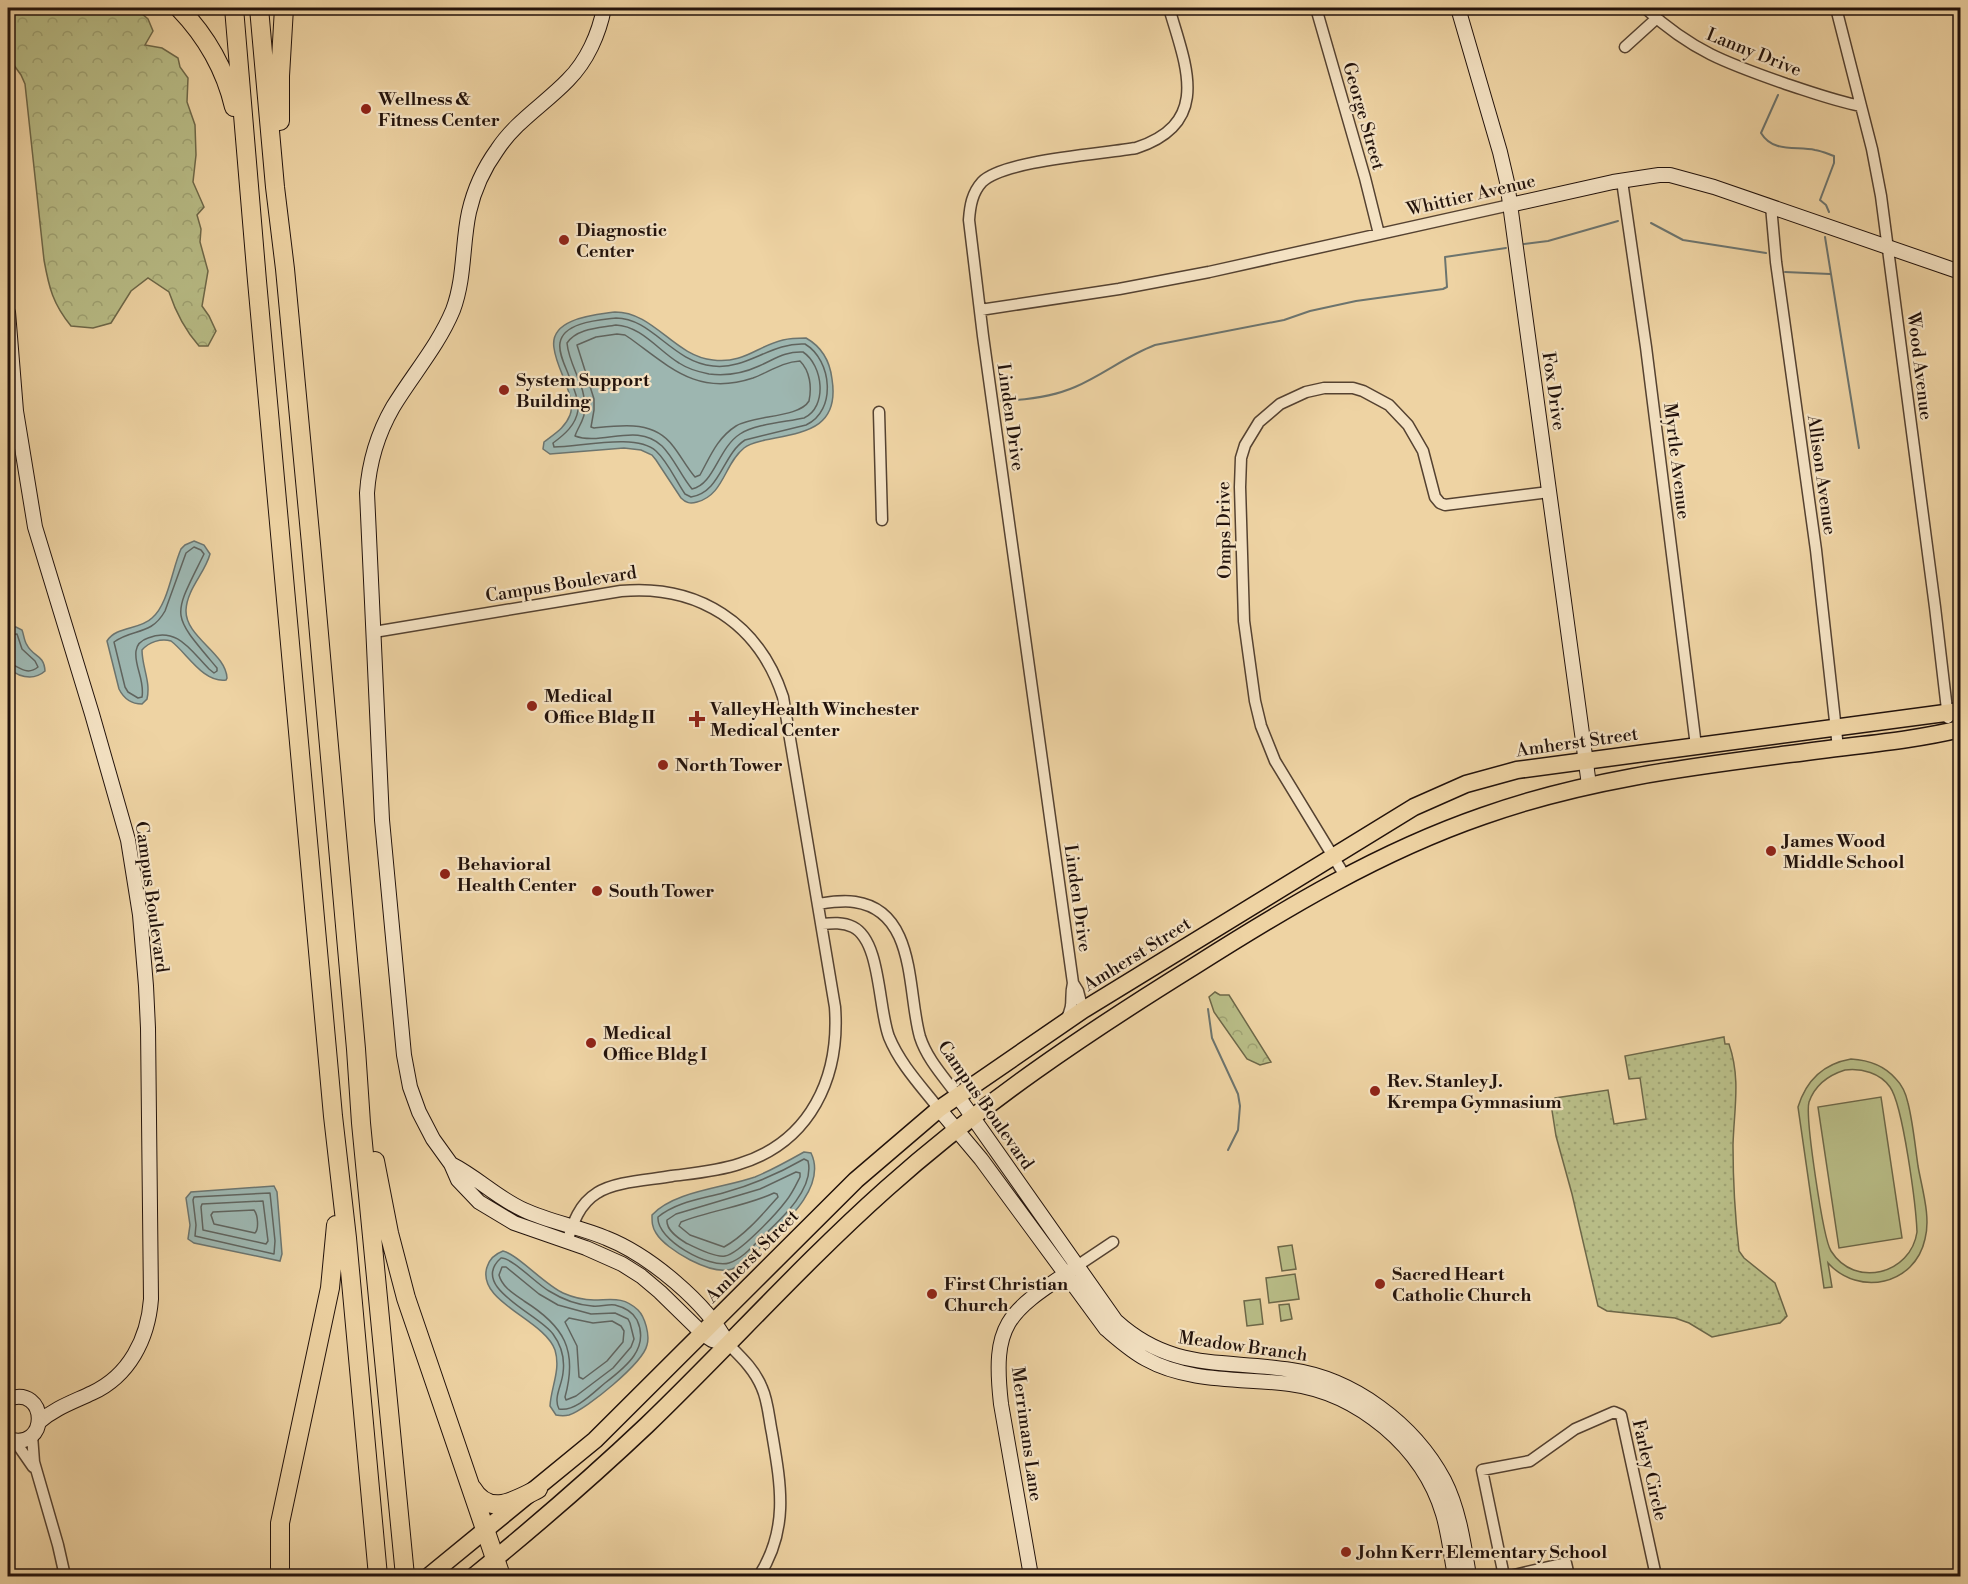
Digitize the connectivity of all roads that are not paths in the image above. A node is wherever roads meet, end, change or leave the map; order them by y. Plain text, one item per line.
1 (179, 8) edge
2 (234, 8) edge
3 (259, 8) edge
4 (284, 8) edge
5 (604, 8) edge
6 (1169, 8) edge
7 (1316, 8) edge
8 (1458, 8) edge
9 (1645, 8) edge
10 (1836, 8) edge
11 (1657, 18) junction
12 (1625, 46) dead end
13 (1861, 106) junction
14 (1622, 181) junction
15 (1510, 205) junction
16 (1771, 206) junction
17 (251, 215) junction
18 (1379, 234) junction
19 (1887, 246) junction
20 (285, 269) junction
21 (1960, 272) edge
22 (980, 310) junction
23 (8, 312) edge
24 (879, 412) dead end
25 (1549, 492) junction
26 (882, 520) dead end
27 (374, 632) junction
28 (1954, 712) edge
29 (1902, 718) junction
30 (1836, 727) junction
31 (1955, 731) edge
32 (1873, 744) junction
33 (1696, 746) junction
34 (1838, 748) junction
35 (1586, 760) junction
36 (1654, 773) junction
37 (1589, 785) junction
38 (1333, 856) junction
39 (1345, 876) junction
40 (818, 904) junction
41 (822, 924) junction
42 (1073, 983) junction
43 (1106, 996) junction
44 (1083, 1010) junction
45 (1064, 1022) junction
46 (1089, 1033) junction
47 (356, 1049) junction
48 (1053, 1058) junction
49 (957, 1095) junction
50 (939, 1109) junction
51 (333, 1116) junction
52 (973, 1117) junction
53 (957, 1129) junction
54 (451, 1164) junction
55 (572, 1226) junction
56 (567, 1242) junction
57 (1113, 1242) dead end
58 (1077, 1266) junction
59 (1065, 1274) junction
60 (715, 1321) junction
61 (703, 1334) junction
62 (728, 1344) junction
63 (79, 1398) junction
64 (8, 1399) edge
65 (32, 1402) junction
66 (39, 1422) junction
67 (32, 1435) junction
68 (11, 1440) edge
69 (37, 1475) junction
70 (468, 1483) junction
71 (538, 1489) junction
72 (485, 1532) junction
73 (496, 1559) junction
74 (404, 1570) edge
75 (65, 1576) edge
76 (280, 1576) edge
77 (378, 1576) edge
78 (429, 1576) edge
79 (474, 1576) edge
80 (501, 1576) edge
81 (759, 1576) edge
82 (1031, 1576) edge
83 (1455, 1576) edge
84 (1469, 1576) edge
85 (1504, 1576) edge
86 (1510, 1576) edge
87 (1569, 1576) edge
88 (1656, 1576) edge

1 - 17 highway
2 - 17 highway
3 - 20 highway
4 - 20 highway
5 - 27 street
6 - 22 street, Linden Drive
7 - 18 street, George Street
8 - 15 street, Fox Drive
9 - 11 street, Lanny Drive
10 - 13 street, Wood Avenue
11 - 12 street
11 - 13 street, Lanny Drive
13 - 19 street, Wood Avenue
14 - 15 street, Whittier Avenue
14 - 16 street, Whittier Avenue
14 - 33 street, Myrtle Avenue
15 - 18 street, Whittier Avenue
15 - 25 street, Fox Drive
16 - 19 street, Whittier Avenue
16 - 30 street, Allison Avenue
17 - 51 highway
18 - 22 street, Whittier Avenue
19 - 21 street, Whittier Avenue
19 - 28 street, Wood Avenue
20 - 47 highway
22 - 42 street, Linden Drive
23 - 63 street, Campus Boulevard
24 - 26 street
25 - 35 street, Fox Drive
25 - 38 street, Omps Drive
27 - 40 street, Campus Boulevard
27 - 54 street
28 - 29 main road, Amherst Street
28 - 31 street, Wood Avenue
29 - 30 main road, Amherst Street
29 - 32 main road
30 - 33 main road, Amherst Street
30 - 34 street, Allison Avenue
31 - 32 main road
32 - 34 main road
33 - 35 main road, Amherst Street
33 - 36 main road
34 - 36 main road
35 - 37 street, Fox Drive
35 - 38 main road, Amherst Street
36 - 37 main road
37 - 39 main road
38 - 39 street, Omps Drive
38 - 43 main road, Amherst Street
39 - 46 main road
40 - 41 street, Campus Boulevard
40 - 49 street, Campus Boulevard
41 - 50 street, Campus Boulevard
41 - 55 street, Campus Boulevard
42 - 44 street, Linden Drive
42 - 45 street, Linden Drive
43 - 44 main road, Amherst Street
43 - 46 main road
44 - 45 main road, Amherst Street
44 - 48 main road
45 - 49 main road, Amherst Street
46 - 48 main road
47 - 70 highway
47 - 74 highway
48 - 52 main road
49 - 50 main road, Amherst Street
49 - 52 street, Campus Boulevard
50 - 53 street, Campus Boulevard
50 - 60 main road, Amherst Street
51 - 76 highway
51 - 77 highway
52 - 53 main road
52 - 58 street, Campus Boulevard
53 - 59 street, Campus Boulevard
53 - 62 main road
54 - 55 street
54 - 56 street
55 - 56 street, Campus Boulevard
55 - 60 street
56 - 61 street
57 - 58 street, Merrimans Lane
58 - 59 street, Merrimans Lane
58 - 84 street, Meadow Branch
59 - 82 street, Merrimans Lane
59 - 83 street, Meadow Branch
60 - 61 main road, Amherst Street
60 - 62 street
61 - 62 street
61 - 71 main road, Amherst Street
62 - 73 main road
62 - 81 street
63 - 65 street, Campus Boulevard
63 - 66 street, Campus Boulevard
64 - 65 street, Campus Boulevard
65 - 66 street
66 - 67 street, Campus Boulevard
67 - 68 street
67 - 69 street
68 - 69 street
69 - 75 street
70 - 71 highway
70 - 72 highway
71 - 72 main road, Amherst Street
72 - 73 highway
72 - 78 main road, Amherst Street
73 - 79 main road
73 - 80 highway
85 - 88 street, Farley Circle
86 - 87 street

